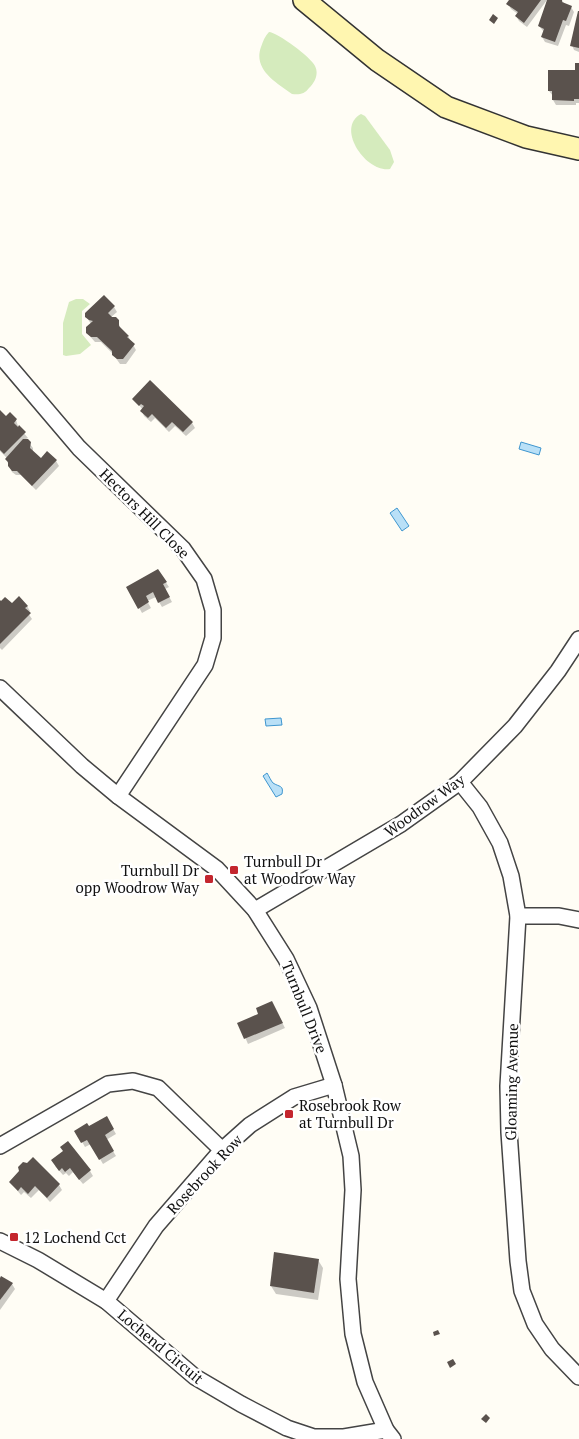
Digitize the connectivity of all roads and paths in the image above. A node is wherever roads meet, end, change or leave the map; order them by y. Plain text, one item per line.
1 (304, 0) edge
2 (579, 149) edge
3 (0, 355) edge
4 (579, 639) edge
5 (0, 688) edge
6 (460, 782) junction
7 (118, 796) junction
8 (255, 910) junction
9 (518, 916) junction
10 (579, 920) edge
11 (334, 1085) junction
12 (0, 1146) edge
13 (222, 1150) junction
14 (0, 1241) edge
15 (106, 1301) junction
16 (579, 1377) edge
17 (389, 1434) edge

1 - 2 main road
3 - 7 street, Hectors Hill Close
4 - 6 street, Woodrow Way
5 - 7 street, Turnbull Drive
6 - 8 street, Woodrow Way
6 - 9 street, Gloaming Avenue
7 - 8 street, Turnbull Drive
8 - 11 street, Turnbull Drive
9 - 10 street
9 - 16 street, Gloaming Avenue
11 - 13 street, Rosebrook Row
11 - 17 street, Turnbull Drive
12 - 13 street
13 - 15 street, Rosebrook Row
14 - 15 street, Lochend Circuit
15 - 17 street, Lochend Circuit

